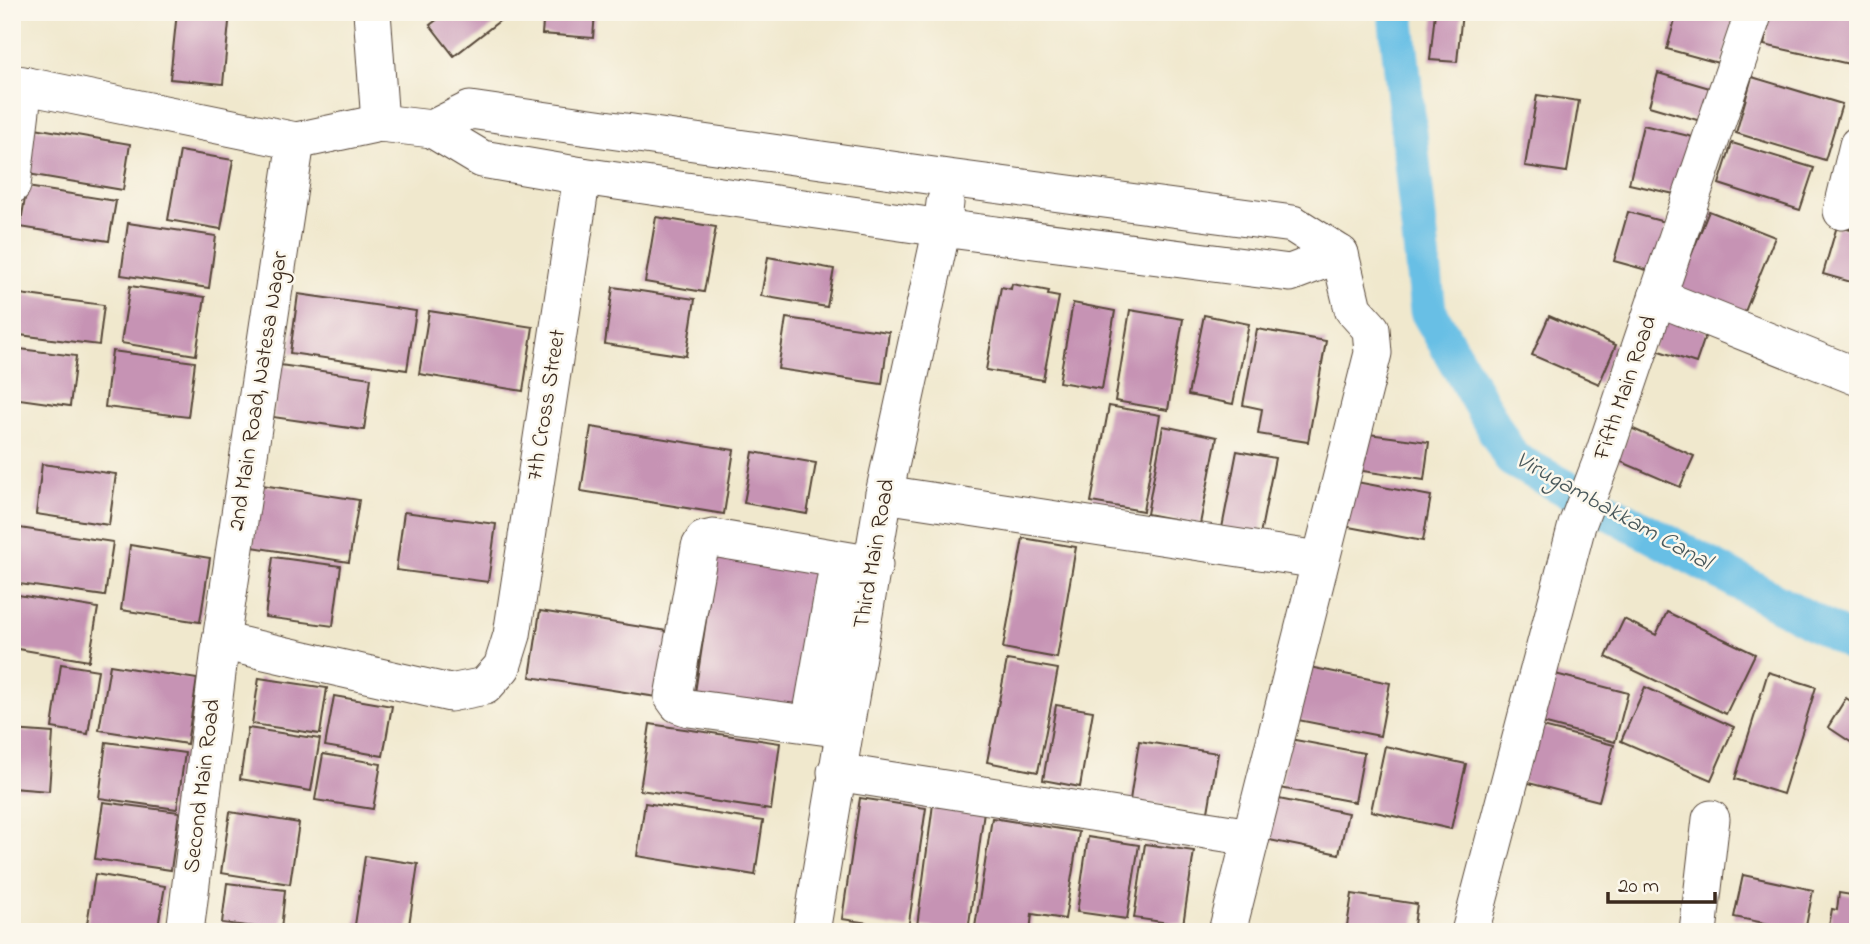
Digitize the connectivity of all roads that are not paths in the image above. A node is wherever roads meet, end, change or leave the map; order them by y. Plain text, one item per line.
1 (372, 12) edge
2 (1754, 12) edge
3 (18, 84) edge
4 (380, 123) junction
5 (432, 129) junction
6 (296, 141) junction
7 (1858, 145) edge
8 (582, 176) junction
9 (948, 178) junction
10 (12, 185) edge
11 (1843, 211) dead end
12 (942, 228) junction
13 (1340, 254) junction
14 (1657, 297) junction
15 (1858, 377) edge
16 (884, 495) junction
17 (1319, 561) junction
18 (856, 563) junction
19 (221, 641) junction
20 (827, 727) junction
21 (836, 772) junction
22 (1710, 819) dead end
23 (1251, 837) junction
24 (186, 932) edge
25 (811, 932) edge
26 (1227, 932) edge
27 (1470, 932) edge
28 (1698, 932) edge

1 - 4 street
2 - 14 street, Fifth Main Road
3 - 6 street
3 - 10 street
4 - 5 street
4 - 6 street
5 - 8 street
5 - 9 street
6 - 19 street, 2nd Main Road, Natesa Nagar
7 - 11 street
8 - 12 street
8 - 19 street, 7th Cross Street
9 - 12 street, Third Main Road
9 - 13 street
12 - 13 street
12 - 16 street, Third Main Road
13 - 17 street
14 - 15 street
14 - 27 street, Fifth Main Road
16 - 17 street
16 - 18 street, Third Main Road
17 - 23 street
18 - 20 street, Third Main Road
18 - 20 street
19 - 24 street, Second Main Road
20 - 21 street, Third Main Road
21 - 23 street
21 - 25 street, Third Main Road
22 - 28 street
23 - 26 street

